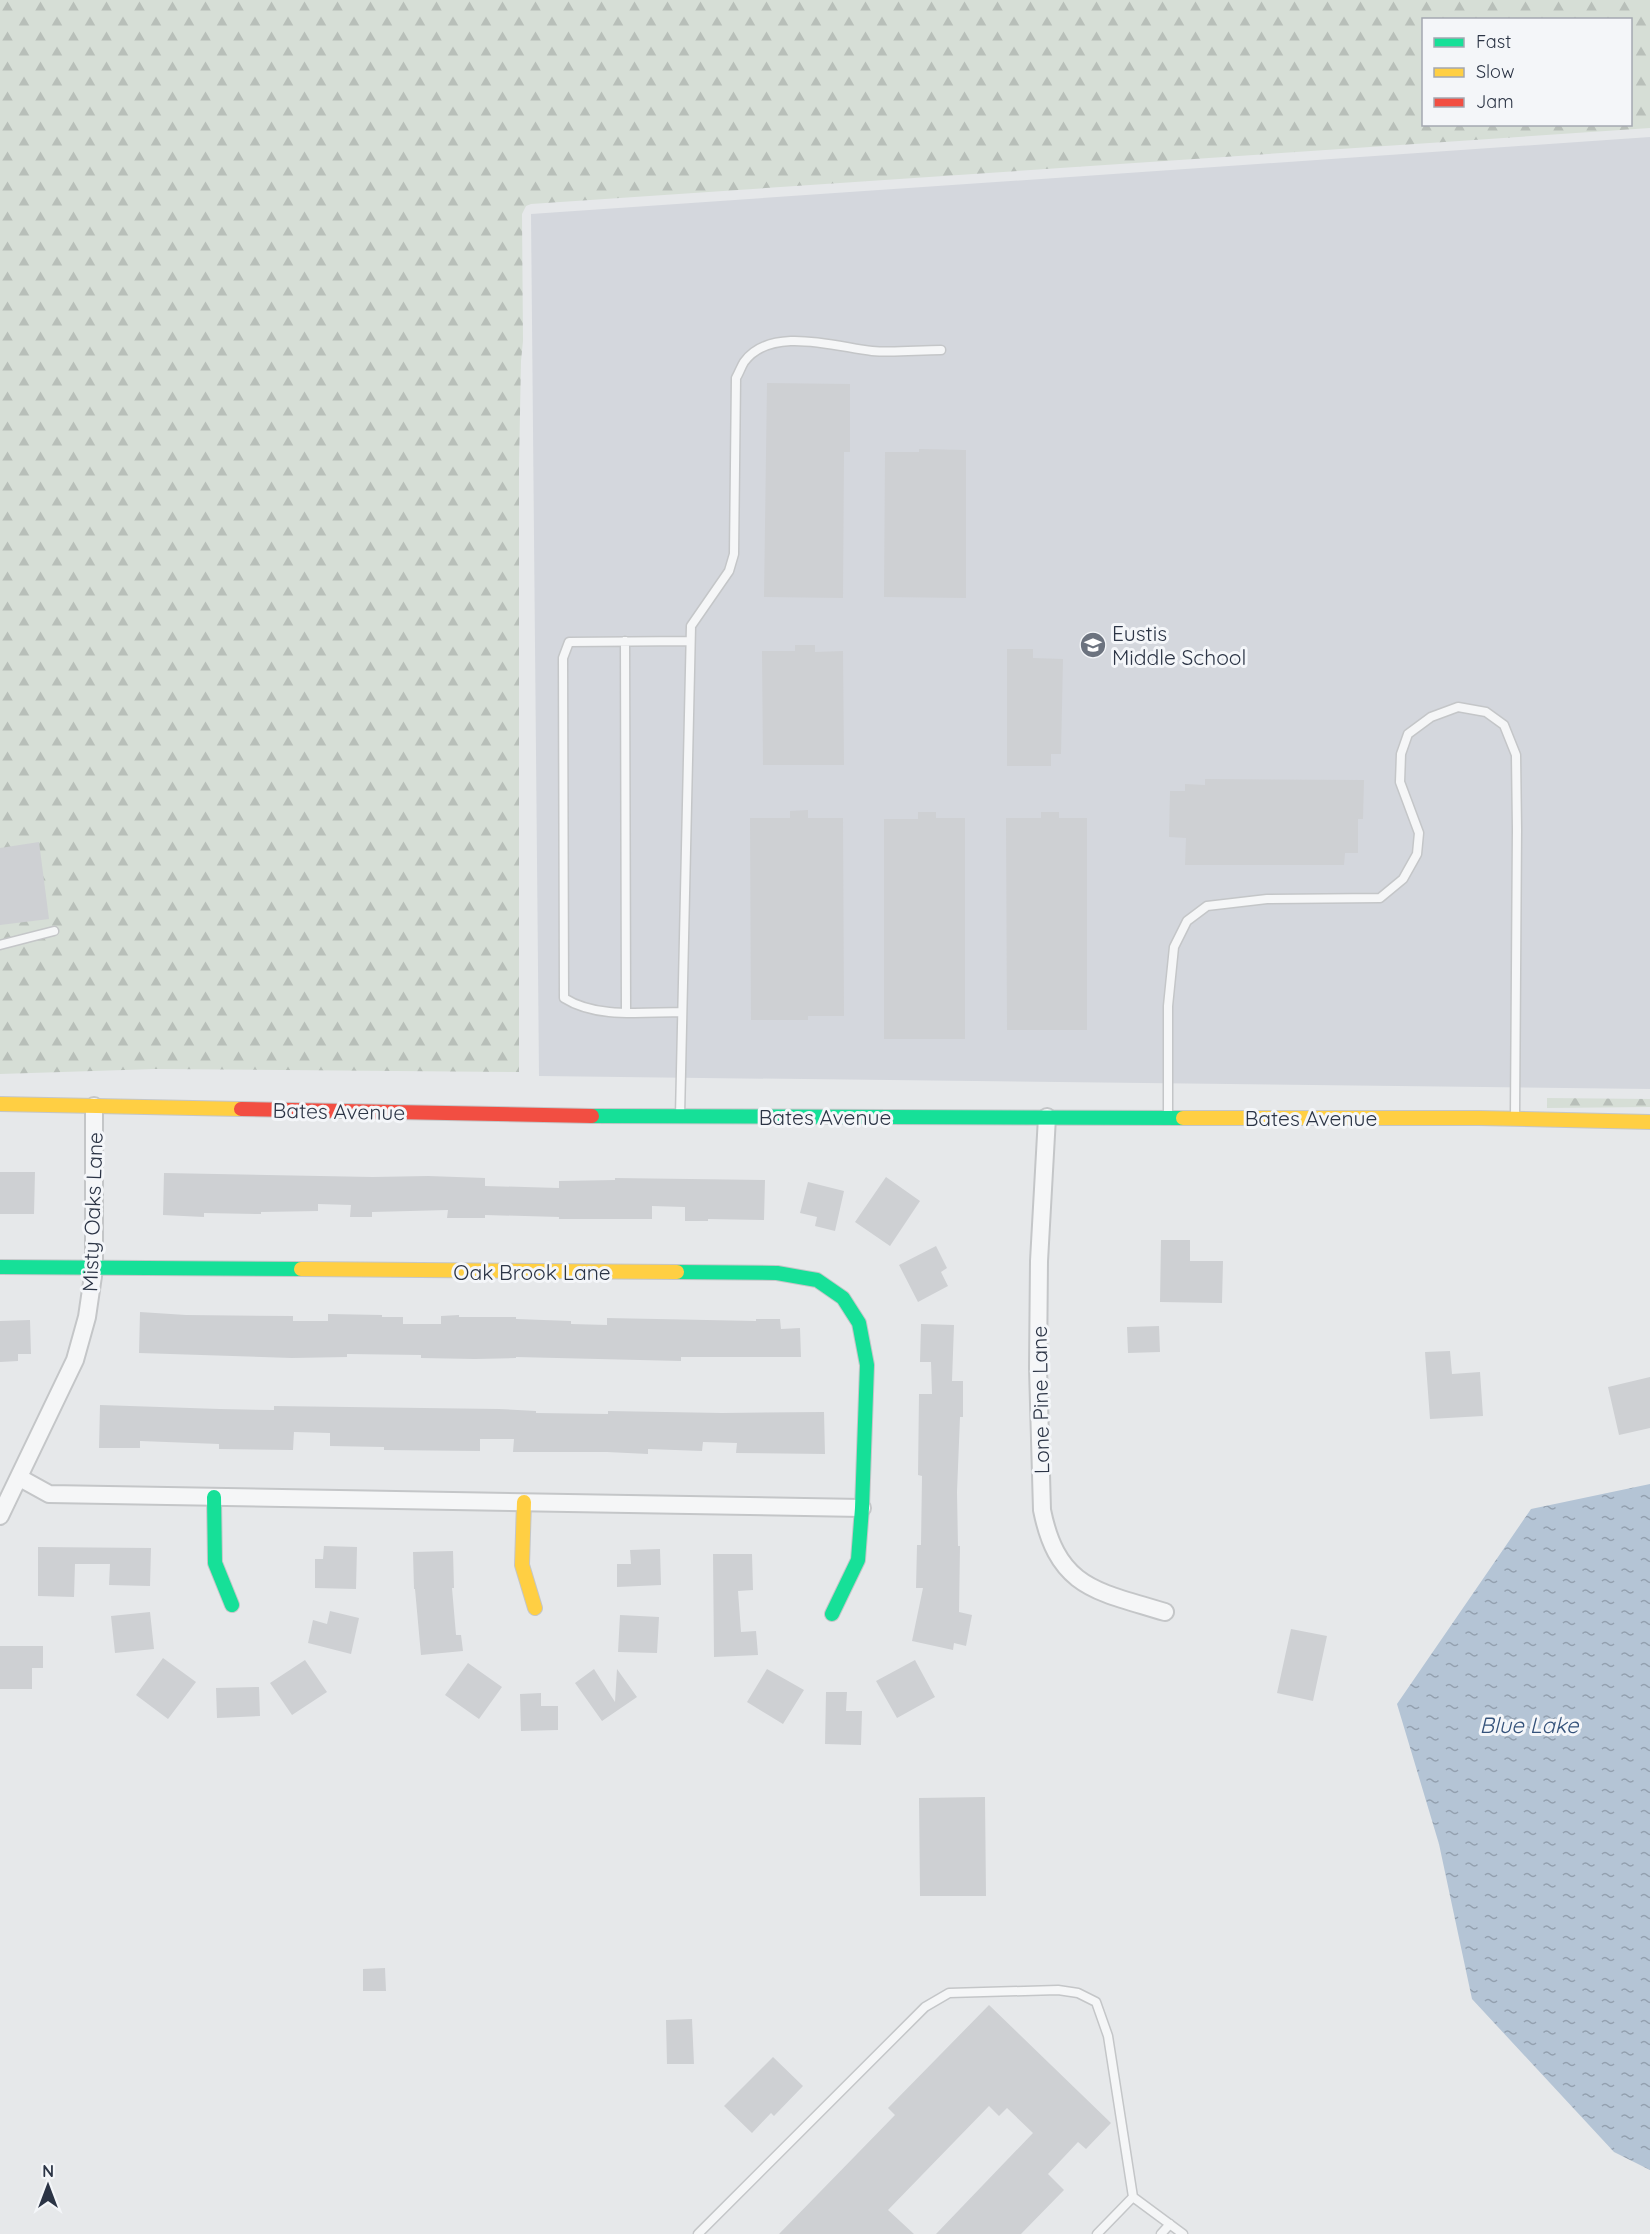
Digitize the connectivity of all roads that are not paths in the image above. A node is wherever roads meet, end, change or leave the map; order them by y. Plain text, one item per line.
1 (941, 350) dead end
2 (625, 641) junction
3 (690, 641) junction
4 (54, 931) dead end
5 (0, 945) edge
6 (626, 1012) junction
7 (682, 1012) junction
8 (0, 1104) edge
9 (94, 1106) junction
10 (680, 1117) junction
11 (1047, 1117) junction
12 (1168, 1118) junction
13 (1515, 1119) junction
14 (1650, 1122) edge
15 (0, 1267) edge
16 (94, 1269) junction
17 (20, 1478) junction
18 (214, 1497) junction
19 (524, 1502) junction
20 (862, 1508) junction
21 (0, 1515) edge
22 (232, 1605) dead end
23 (535, 1608) dead end
24 (1165, 1612) dead end
25 (832, 1614) dead end
26 (1133, 2197) junction
27 (1170, 2224) junction
28 (698, 2234) edge
29 (1097, 2234) edge
30 (1161, 2234) edge
31 (1183, 2234) edge

1 - 3 lane
2 - 3 lane
2 - 6 lane
2 - 6 lane
3 - 7 lane
4 - 5 lane
6 - 7 lane
7 - 10 lane
8 - 9 street, Bates Avenue
9 - 10 street, Bates Avenue
9 - 16 street, Misty Oaks Lane
10 - 11 street, Bates Avenue
11 - 12 street, Bates Avenue
11 - 24 street, Lone Pine Lane
12 - 13 street, Bates Avenue
12 - 13 lane
13 - 14 street, Bates Avenue
15 - 16 street, Oak Brook Lane
16 - 17 street, Misty Oaks Lane
16 - 20 street, Oak Brook Lane
17 - 18 street
17 - 21 street, Misty Oaks Lane
18 - 19 street
18 - 22 street
19 - 20 street
19 - 23 street
20 - 25 street, Oak Brook Lane
26 - 27 lane
26 - 28 lane
26 - 29 lane
27 - 30 lane
27 - 31 lane

